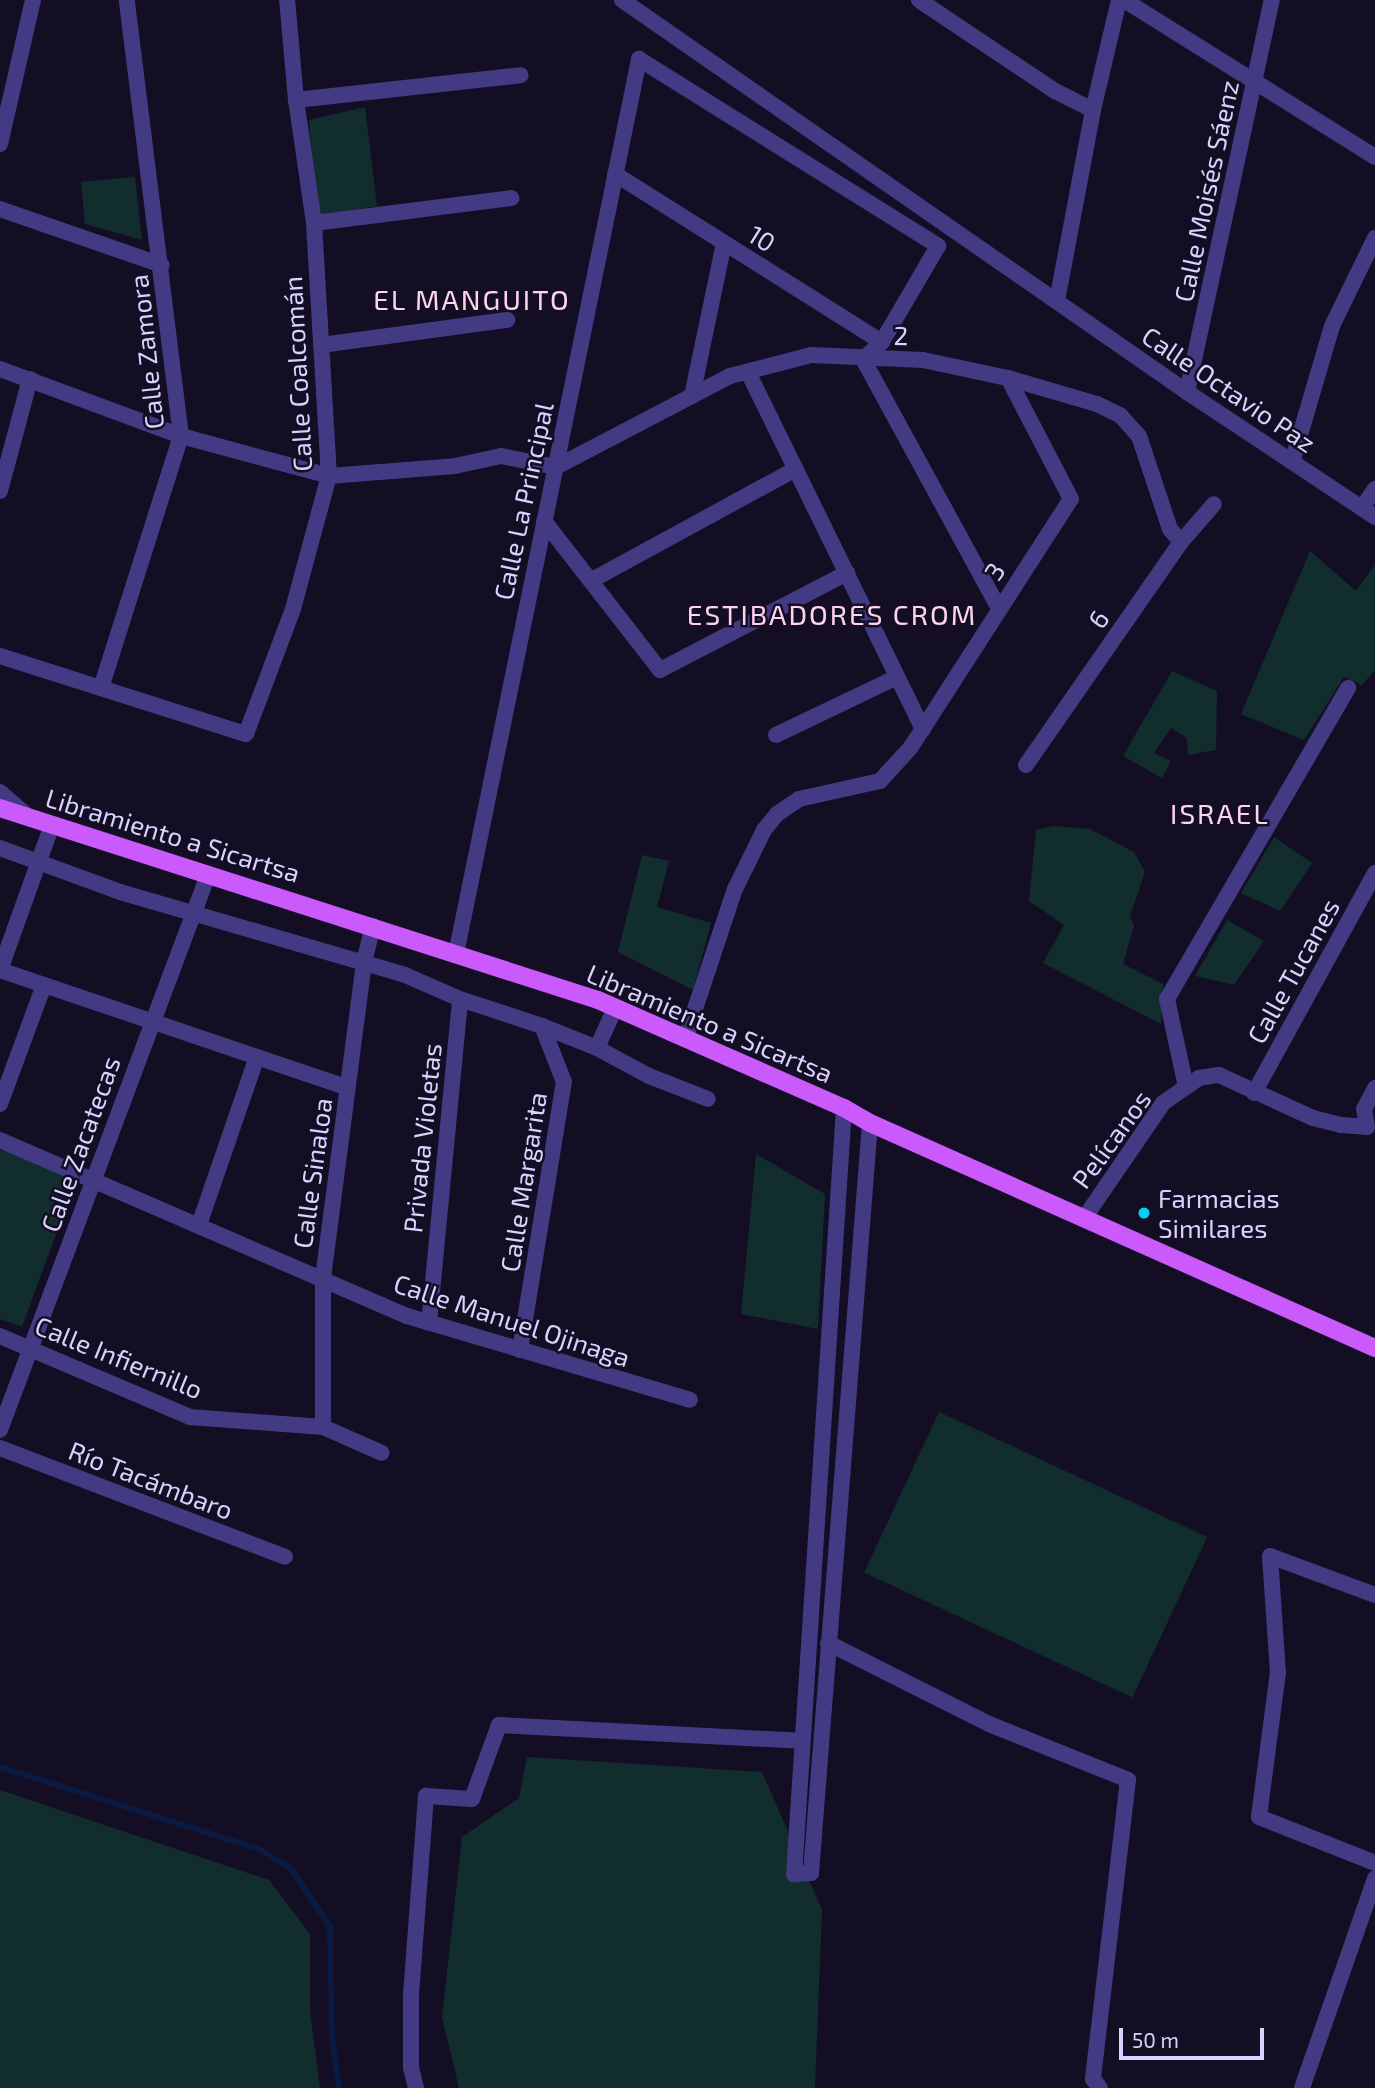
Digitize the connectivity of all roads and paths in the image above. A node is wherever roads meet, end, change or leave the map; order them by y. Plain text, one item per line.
1 (33, 0) edge
2 (127, 0) edge
3 (287, 0) edge
4 (622, 0) edge
5 (919, 0) edge
6 (1119, 0) edge
7 (1124, 0) edge
8 (1272, 0) edge
9 (521, 75) dead end
10 (1255, 84) junction
11 (296, 100) junction
12 (1093, 110) junction
13 (3, 119) edge
14 (0, 144) edge
15 (1375, 157) edge
16 (615, 174) junction
17 (511, 198) dead end
18 (0, 209) edge
19 (314, 223) junction
20 (1375, 238) edge
21 (724, 243) junction
22 (162, 265) junction
23 (1057, 301) junction
24 (507, 320) dead end
25 (882, 342) junction
26 (321, 345) junction
27 (863, 359) junction
28 (0, 369) edge
29 (748, 372) junction
30 (1008, 378) junction
31 (30, 379) junction
32 (1187, 392) junction
33 (692, 396) junction
34 (181, 436) junction
35 (1292, 462) junction
36 (555, 467) junction
37 (796, 469) junction
38 (329, 477) junction
39 (1375, 489) edge
40 (0, 491) edge
41 (1214, 503) dead end
42 (1369, 513) edge
43 (544, 521) junction
44 (1181, 542) junction
45 (846, 573) junction
46 (592, 580) junction
47 (999, 608) junction
48 (0, 656) edge
49 (897, 677) junction
50 (101, 688) junction
51 (1348, 688) dead end
52 (923, 729) junction
53 (776, 735) dead end
54 (1026, 765) dead end
55 (0, 792) edge
56 (0, 808) edge
57 (30, 818) junction
58 (52, 825) junction
59 (0, 848) edge
60 (39, 862) junction
61 (1375, 873) edge
62 (208, 875) junction
63 (193, 914) junction
64 (373, 926) junction
65 (456, 954) junction
66 (363, 962) junction
67 (0, 970) edge
68 (44, 985) junction
69 (460, 999) junction
70 (615, 1008) junction
71 (151, 1022) junction
72 (542, 1026) junction
73 (685, 1040) junction
74 (597, 1048) junction
75 (257, 1057) junction
76 (1186, 1087) junction
77 (348, 1088) junction
78 (1375, 1088) edge
79 (1254, 1093) junction
80 (708, 1099) dead end
81 (0, 1104) edge
82 (1370, 1106) edge
83 (844, 1108) junction
84 (870, 1123) junction
85 (1371, 1129) edge
86 (0, 1140) edge
87 (94, 1179) junction
88 (1085, 1217) junction
89 (199, 1225) junction
90 (323, 1278) junction
91 (429, 1323) junction
92 (0, 1336) edge
93 (31, 1347) junction
94 (1375, 1348) edge
95 (520, 1350) junction
96 (690, 1401) dead end
97 (323, 1427) junction
98 (0, 1430) edge
99 (0, 1448) edge
100 (382, 1453) dead end
101 (285, 1557) dead end
102 (1375, 1595) edge
103 (828, 1643) junction
104 (802, 1741) junction
105 (1375, 1863) edge
106 (1375, 1878) edge
107 (416, 2088) edge
108 (1100, 2088) edge
109 (1302, 2088) edge

1 - 13 street
2 - 22 street, Calle Zamora
3 - 11 street, Calle Coalcomán
4 - 23 street, Calle Octavio Paz
5 - 12 street
6 - 12 street
7 - 10 street
8 - 10 street, Calle Moisés Sáenz
9 - 11 street
10 - 15 street
10 - 32 street, Calle Moisés Sáenz
11 - 19 street, Calle Coalcomán
12 - 23 street
13 - 14 street
16 - 21 street, 10
16 - 25 street, Calle La Principal
16 - 36 street, Calle La Principal
17 - 19 street
18 - 22 street
19 - 26 street, Calle Coalcomán
20 - 35 street
21 - 25 street, 10
21 - 33 street
22 - 34 street, Calle Zamora
23 - 32 street, Calle Octavio Paz
24 - 26 street
25 - 27 street
26 - 38 street, Calle Coalcomán
27 - 29 street, 2
27 - 30 street, 2
27 - 47 street
28 - 31 street
29 - 33 street, 2
29 - 37 street
30 - 44 street, 2
30 - 47 street, 3
31 - 34 street
31 - 40 street
32 - 35 street, Calle Octavio Paz
33 - 36 street, 2
34 - 38 street
34 - 50 street, Calle Zamora
35 - 42 street, Calle Octavio Paz
36 - 38 street
36 - 43 street, Calle La Principal
37 - 45 street
37 - 46 street
38 - 50 street, Calle Coalcomán
39 - 42 street
41 - 44 street, 6
43 - 46 street
43 - 65 street, Calle La Principal
44 - 54 street, 6
45 - 46 street
45 - 49 street
47 - 52 street, 3
48 - 50 street
49 - 52 street
49 - 53 street
51 - 76 street
52 - 73 street, 3
55 - 57 street
56 - 57 main road, Libramiento a Sicartsa
57 - 58 main road, Libramiento a Sicartsa
58 - 60 street
58 - 62 main road, Libramiento a Sicartsa
59 - 60 street
60 - 63 street
60 - 67 street
61 - 79 street, Calle Tucanes
62 - 63 street, Calle Zacatecas
62 - 64 main road, Libramiento a Sicartsa
63 - 66 street
63 - 71 street, Calle Zacatecas
64 - 65 main road, Libramiento a Sicartsa
64 - 66 street, Calle Sinaloa
65 - 70 main road, Libramiento a Sicartsa
66 - 69 street
66 - 77 street, Calle Sinaloa
67 - 68 street
68 - 71 street
68 - 81 street
69 - 72 street
69 - 91 street, Privada Violetas
70 - 73 main road, Libramiento a Sicartsa
70 - 74 street
71 - 75 street
71 - 87 street, Calle Zacatecas
72 - 74 street
72 - 95 street, Calle Margarita
73 - 83 main road, Libramiento a Sicartsa
74 - 80 street
75 - 77 street
75 - 89 street
76 - 79 street, Pelícanos
76 - 88 street, Pelícanos
77 - 90 street, Calle Sinaloa
78 - 82 street
79 - 85 street, Pelícanos
82 - 85 street
83 - 84 main road, Libramiento a Sicartsa
83 - 104 street
84 - 88 main road, Libramiento a Sicartsa
84 - 103 street
86 - 87 street, Calle Manuel Ojinaga
87 - 89 street, Calle Manuel Ojinaga
87 - 93 street, Calle Zacatecas
88 - 94 main road, Libramiento a Sicartsa
89 - 90 street, Calle Manuel Ojinaga
90 - 91 street, Calle Manuel Ojinaga
90 - 97 street, Calle Sinaloa
91 - 95 street, Calle Manuel Ojinaga
92 - 93 street, Calle Infiernillo
93 - 97 street, Calle Infiernillo
93 - 98 street, Calle Zacatecas
95 - 96 street, Calle Manuel Ojinaga
97 - 100 street, Calle Infiernillo
99 - 101 street, Río Tacámbaro
102 - 105 street
103 - 104 street
103 - 108 street
104 - 107 street
106 - 109 street

